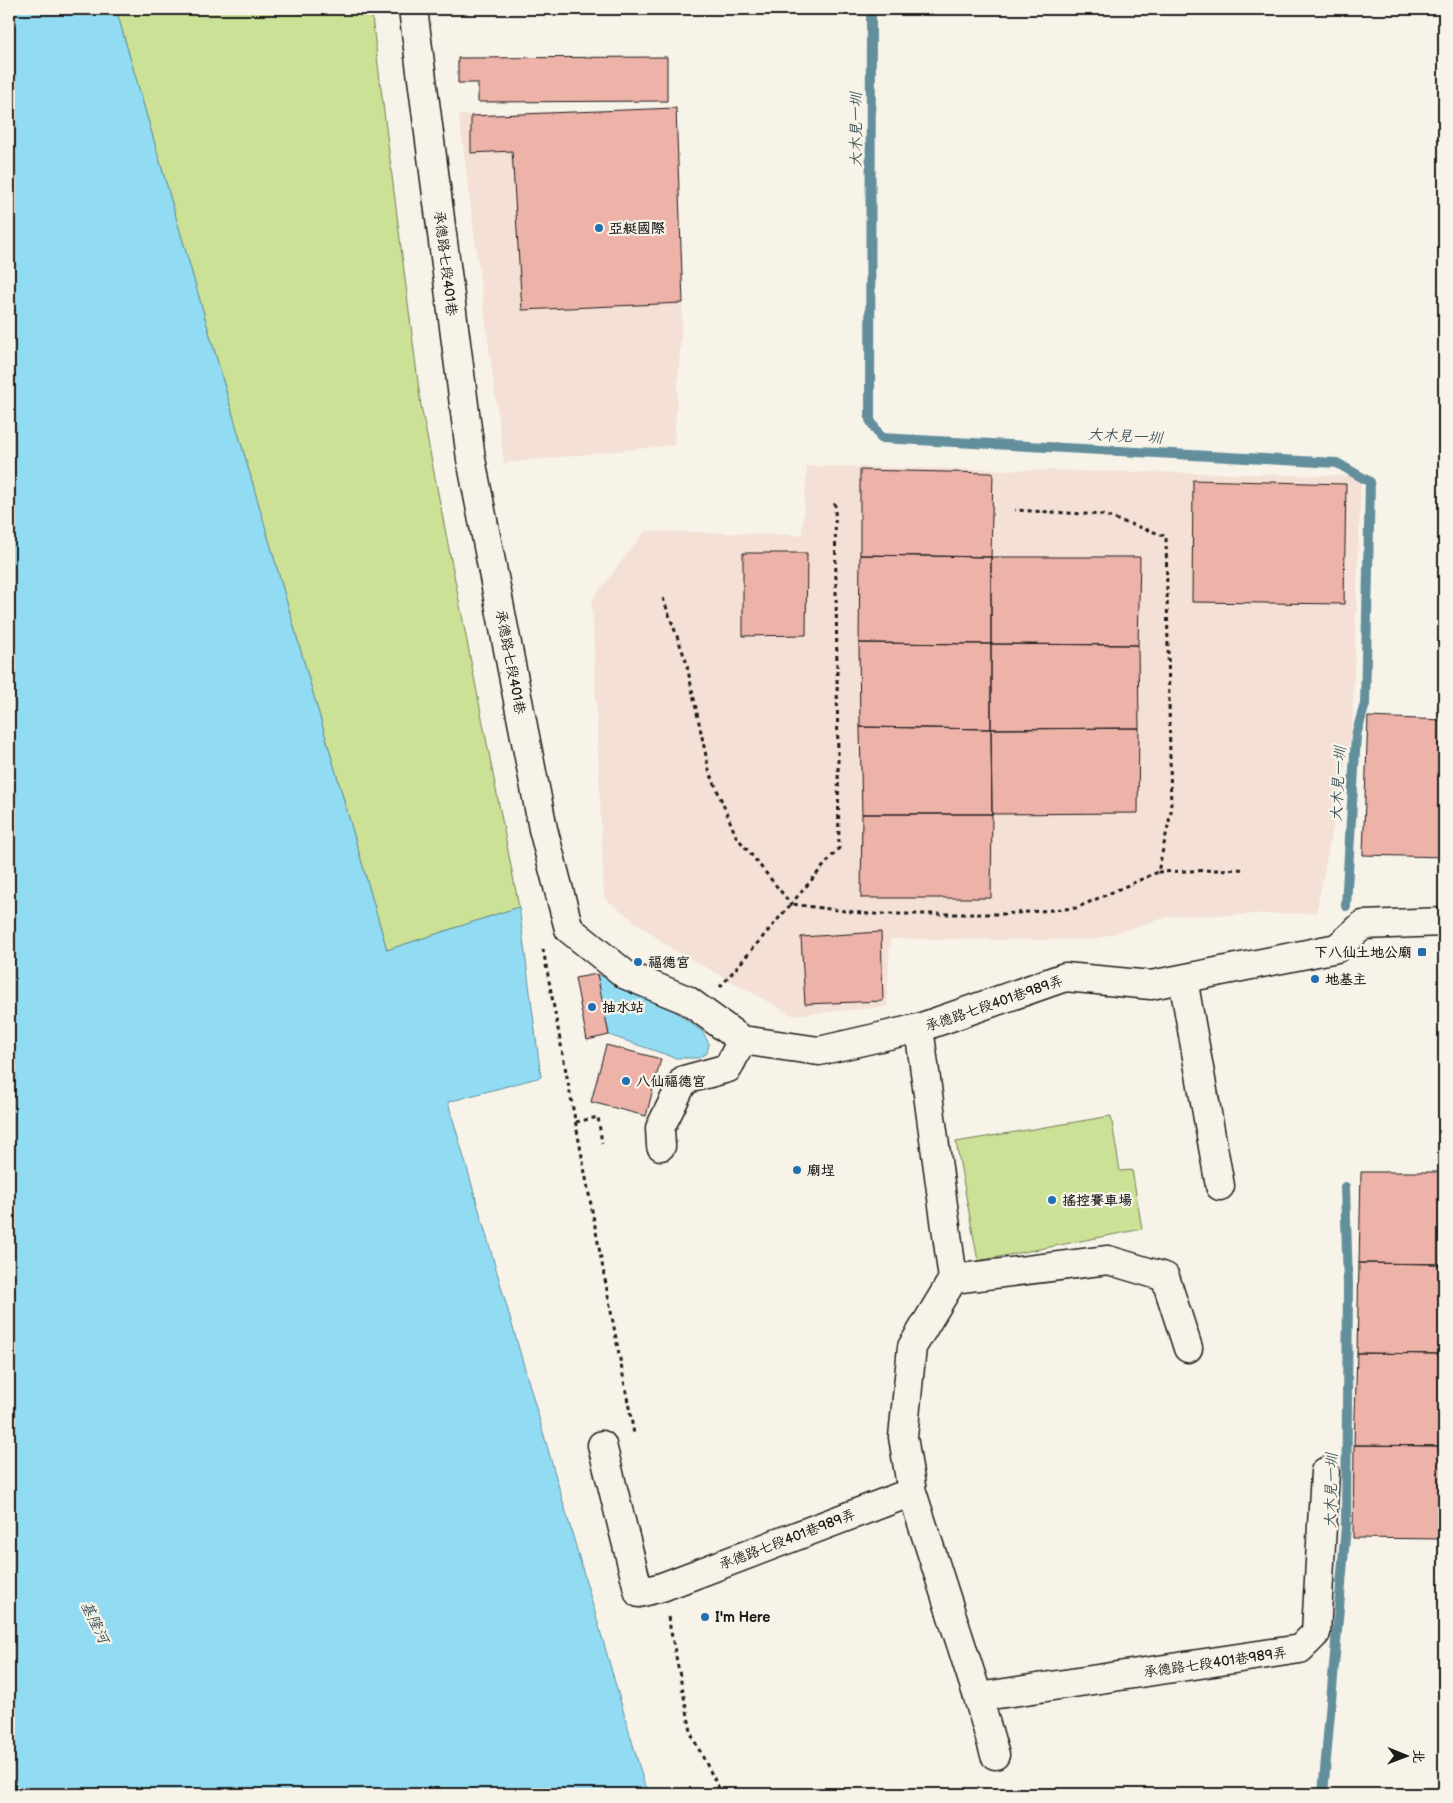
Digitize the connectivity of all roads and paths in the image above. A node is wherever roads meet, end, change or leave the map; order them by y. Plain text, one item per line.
1 (413, 9) edge
2 (835, 500) dead end
3 (1015, 510) dead end
4 (663, 598) dead end
5 (1246, 869) dead end
6 (1158, 872) junction
7 (791, 904) junction
8 (1444, 922) edge
9 (1183, 979) junction
10 (700, 1010) junction
11 (919, 1028) junction
12 (742, 1040) junction
13 (576, 1122) dead end
14 (602, 1143) dead end
15 (661, 1146) dead end
16 (1220, 1186) dead end
17 (953, 1279) junction
18 (1188, 1348) dead end
19 (602, 1445) dead end
20 (1325, 1472) dead end
21 (912, 1492) junction
22 (978, 1696) junction
23 (995, 1755) dead end

1 - 10 street, 承德路七段401巷
2 - 7 path
3 - 6 path
4 - 7 path
5 - 6 path
6 - 7 path
7 - 10 path
8 - 9 street, 承德路七段401巷989弄
9 - 11 street, 承德路七段401巷989弄
9 - 16 street
10 - 12 street, 承德路七段401巷
11 - 12 street, 承德路七段401巷
11 - 17 street, 承德路七段401巷989弄
12 - 15 street
13 - 14 path
17 - 18 street
17 - 21 street
19 - 21 street, 承德路七段401巷989弄
20 - 22 street, 承德路七段401巷989弄
21 - 22 street
22 - 23 street

